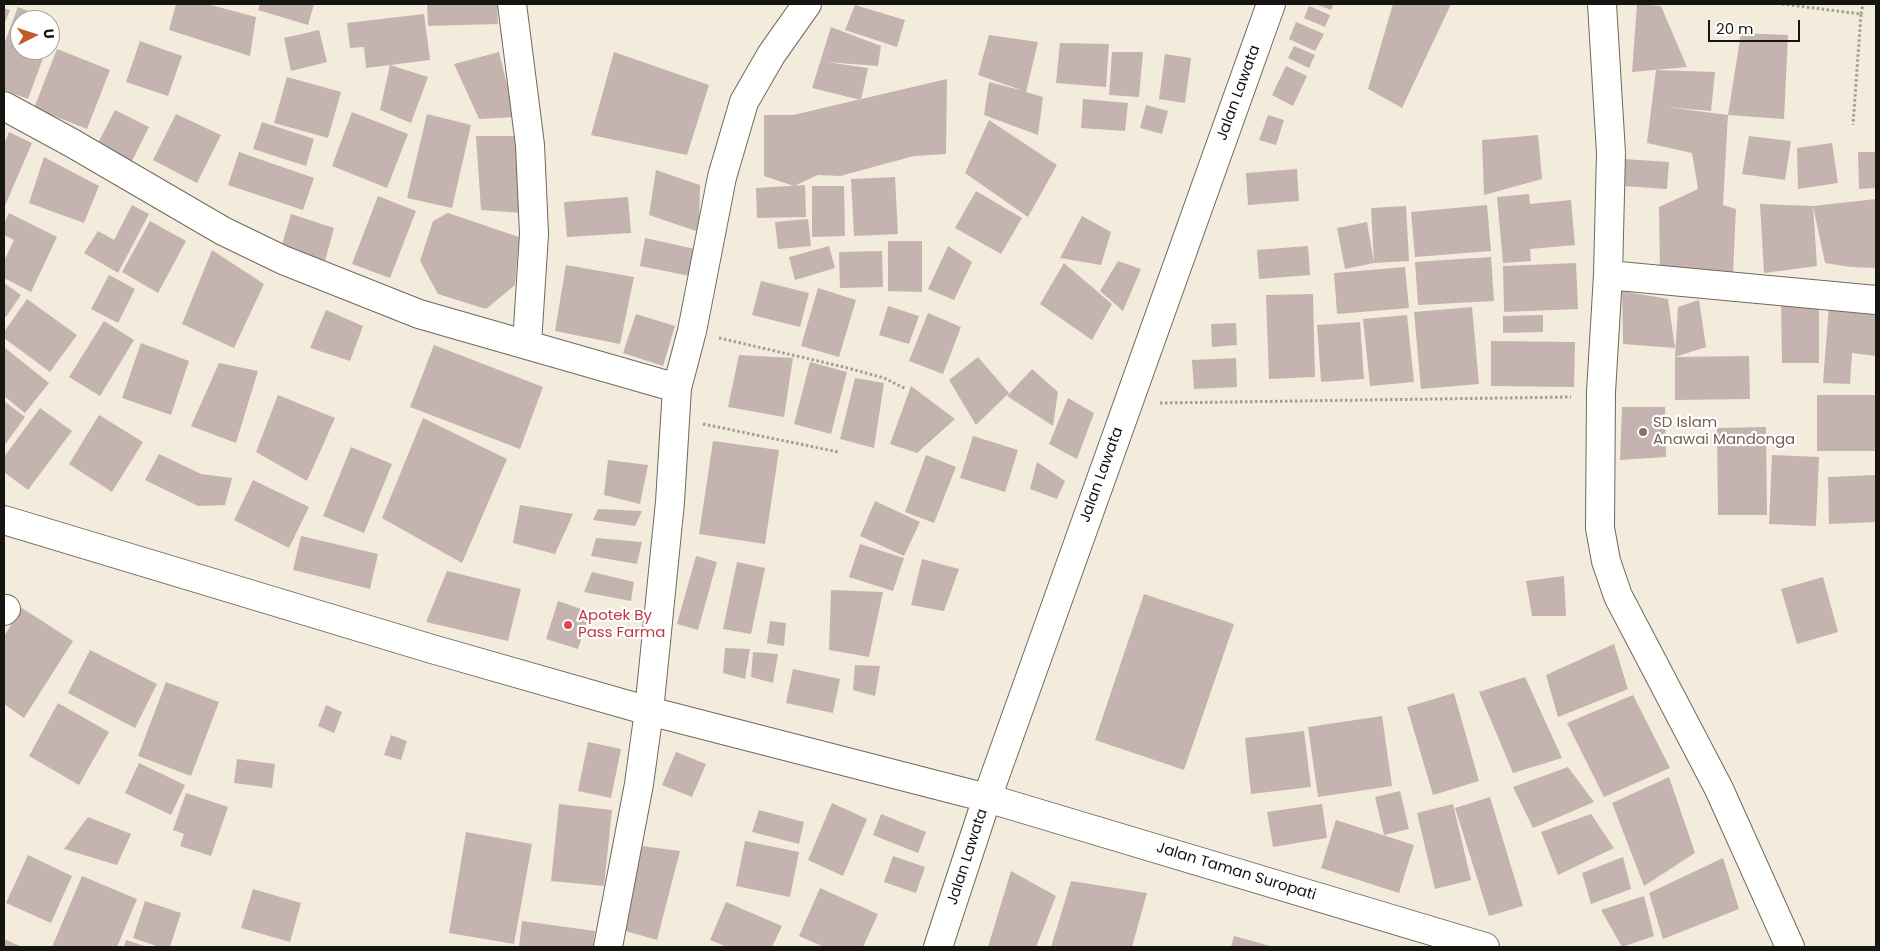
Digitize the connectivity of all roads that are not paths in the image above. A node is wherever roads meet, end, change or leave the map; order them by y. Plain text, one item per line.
1 (512, 4) edge
2 (808, 4) edge
3 (1271, 4) edge
4 (1602, 4) edge
5 (4, 106) edge
6 (1608, 275) junction
7 (1876, 300) edge
8 (527, 344) junction
9 (677, 388) junction
10 (4, 520) edge
11 (649, 711) junction
12 (987, 798) junction
13 (608, 947) edge
14 (938, 947) edge
15 (1485, 947) edge
16 (1790, 947) edge

1 - 8 street
2 - 9 street
3 - 12 street, Jalan Lawata
4 - 6 street
5 - 8 street
6 - 7 street
6 - 16 street
8 - 9 street
9 - 11 street
10 - 11 street, Jalan Taman Suropati
11 - 12 street, Jalan Taman Suropati
11 - 13 street
12 - 14 street, Jalan Lawata
12 - 15 street, Jalan Taman Suropati

